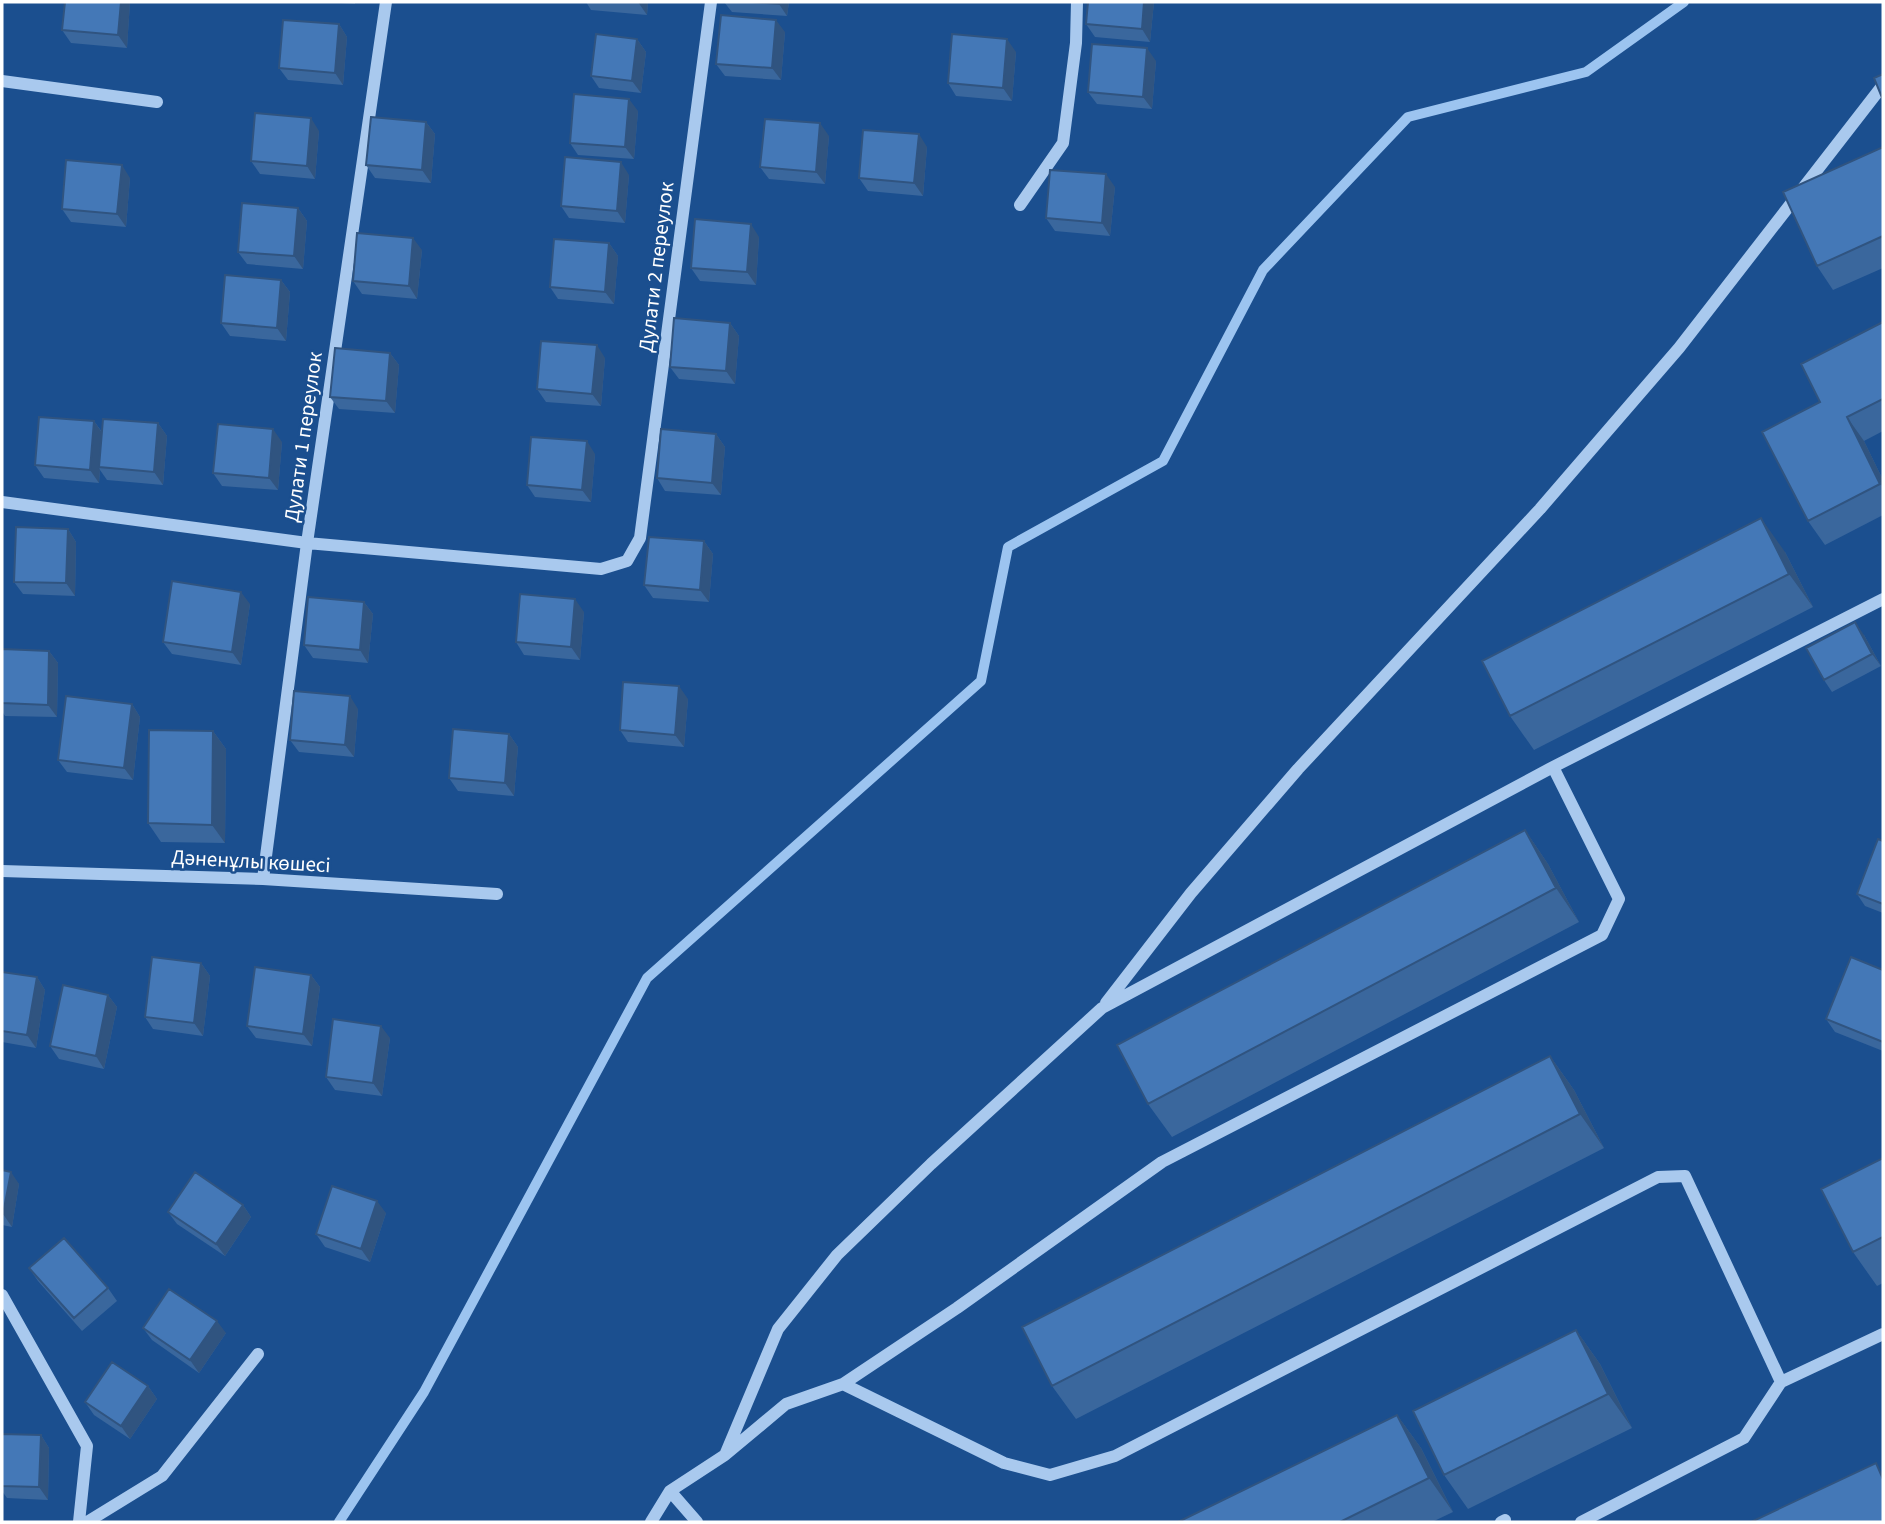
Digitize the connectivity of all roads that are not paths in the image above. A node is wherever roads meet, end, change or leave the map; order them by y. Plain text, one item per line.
1 (386, 2) edge
2 (710, 2) edge
3 (1077, 2) edge
4 (2, 80) edge
5 (1883, 85) edge
6 (157, 102) dead end
7 (1020, 205) dead end
8 (2, 502) edge
9 (307, 543) junction
10 (1883, 599) edge
11 (1553, 767) junction
12 (2, 871) edge
13 (263, 879) junction
14 (498, 894) dead end
15 (1102, 1008) junction
16 (2, 1295) edge
17 (1883, 1334) edge
18 (258, 1354) dead end
19 (1781, 1381) junction
20 (843, 1384) junction
21 (725, 1455) junction
22 (670, 1491) junction
23 (79, 1522) edge
24 (88, 1522) edge
25 (651, 1522) edge
26 (697, 1522) edge
27 (1581, 1522) edge

1 - 9 street, Дулати 1 переулок
2 - 9 street, Дулати 2 переулок
3 - 7 street
4 - 6 street
5 - 15 street
8 - 9 street
9 - 13 street, Дулати 1 переулок
10 - 11 street
11 - 15 street
11 - 20 street
12 - 13 street, Дәненұлы көшесі
13 - 14 street, Дәненұлы көшесі
15 - 21 street
16 - 23 street
17 - 19 street
18 - 24 street
19 - 20 street
19 - 27 street
20 - 21 street
21 - 22 street
22 - 25 street
22 - 26 street

